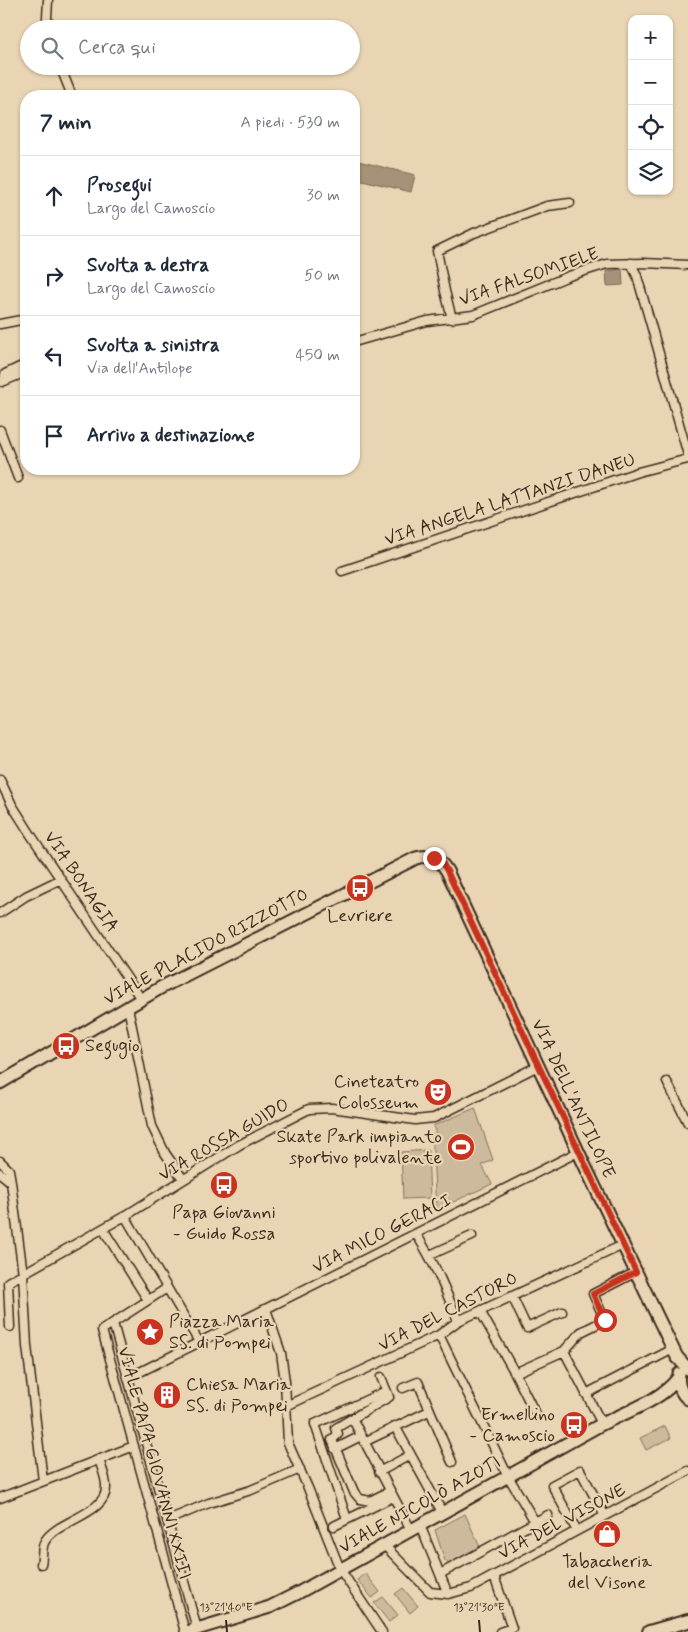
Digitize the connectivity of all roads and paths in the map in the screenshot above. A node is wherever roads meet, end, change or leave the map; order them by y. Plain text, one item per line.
1 (48, 0) edge
2 (47, 20) edge
3 (64, 75) edge
4 (70, 90) edge
5 (570, 203) dead end
6 (631, 263) junction
7 (688, 265) edge
8 (452, 319) junction
9 (20, 320) edge
10 (0, 324) edge
11 (360, 340) edge
12 (20, 367) edge
13 (20, 374) edge
14 (2, 382) edge
15 (0, 430) edge
16 (688, 455) edge
17 (688, 459) edge
18 (18, 478) dead end
19 (342, 571) dead end
20 (0, 780) edge
21 (434, 858) joint
22 (61, 879) junction
23 (0, 913) edge
24 (141, 999) junction
25 (128, 1007) junction
26 (538, 1066) junction
27 (667, 1082) dead end
28 (0, 1084) edge
29 (688, 1123) edge
30 (578, 1152) junction
31 (0, 1162) edge
32 (0, 1173) edge
33 (183, 1179) junction
34 (11, 1182) junction
35 (125, 1216) junction
36 (103, 1229) junction
37 (416, 1234) junction
38 (472, 1236) dead end
39 (623, 1245) junction
40 (430, 1256) junction
41 (636, 1272) junction
42 (23, 1274) junction
43 (167, 1288) junction
44 (512, 1296) junction
45 (148, 1300) junction
46 (266, 1309) junction
47 (480, 1311) junction
48 (562, 1312) dead end
49 (458, 1322) junction
50 (113, 1323) junction
51 (10, 1327) dead end
52 (439, 1334) junction
53 (199, 1342) junction
54 (564, 1351) junction
55 (675, 1353) junction
56 (515, 1373) junction
57 (683, 1373) edge
58 (381, 1377) dead end
59 (128, 1378) junction
60 (403, 1388) dead end
61 (386, 1391) junction
62 (586, 1394) junction
63 (686, 1398) edge
64 (653, 1399) junction
65 (286, 1406) junction
66 (429, 1411) junction
67 (331, 1416) junction
68 (536, 1417) dead end
69 (353, 1420) junction
70 (602, 1424) junction
71 (395, 1426) junction
72 (336, 1428) junction
73 (362, 1439) junction
74 (332, 1440) junction
75 (322, 1444) junction
76 (134, 1446) junction
77 (336, 1449) junction
78 (410, 1455) junction
79 (99, 1459) junction
80 (452, 1462) dead end
81 (300, 1469) junction
82 (688, 1470) edge
83 (380, 1472) junction
84 (508, 1476) junction
85 (43, 1482) junction
86 (391, 1494) junction
87 (0, 1498) edge
88 (442, 1512) junction
89 (548, 1515) dead end
90 (605, 1516) junction
91 (347, 1519) junction
92 (168, 1520) junction
93 (535, 1522) junction
94 (334, 1526) dead end
95 (416, 1527) junction
96 (577, 1531) junction
97 (384, 1545) junction
98 (41, 1564) dead end
99 (340, 1569) junction
100 (440, 1574) junction
101 (494, 1576) junction
102 (448, 1594) junction
103 (688, 1622) edge
104 (192, 1631) edge
105 (382, 1632) edge
106 (500, 1632) edge
107 (649, 1632) edge

1 - 2 street
3 - 4 street
5 - 8 street
6 - 7 street, VIA FALSOMIELE
6 - 8 street, VIA FALSOMIELE
6 - 16 street
8 - 11 street, VIA FALSOMIELE
9 - 10 street
12 - 14 street
13 - 14 street
15 - 18 street
17 - 19 street, VIA ANGELA LATTANZI DANEU
20 - 22 street, VIA BONAGIA
21 - 24 street, VIALE PLACIDO RIZZOTTO
21 - 26 street, VIA DELL'ANTILOPE
22 - 23 street
22 - 24 street, VIA BONAGIA
24 - 25 street, VIALE PLACIDO RIZZOTTO
25 - 28 street, VIALE PLACIDO RIZZOTTO
25 - 33 street
26 - 30 street, VIA DELL'ANTILOPE
26 - 33 street, VIA ROSSA GUIDO
27 - 29 street
30 - 37 street, VIA MICO GERACI
30 - 39 street, VIA DELL'ANTILOPE
31 - 34 street
32 - 34 street
33 - 35 street, VIA ROSSA GUIDO
34 - 42 street
35 - 36 street, VIA ROSSA GUIDO
35 - 43 street
36 - 42 street, VIA ROSSA GUIDO
36 - 45 street
37 - 40 street
37 - 46 street, VIA MICO GERACI
38 - 40 street
39 - 41 street, VIA DELL'ANTILOPE
39 - 44 street, VIA DEL CASTORO
40 - 49 street
41 - 54 street
41 - 55 street, VIA DELL'ANTILOPE
42 - 51 street, VIA ROSSA GUIDO
42 - 85 street
43 - 45 street
43 - 53 street
44 - 47 street, VIA DEL CASTORO
44 - 48 street
45 - 50 street
46 - 53 street, VIA MICO GERACI
46 - 65 street
47 - 49 street, VIA DEL CASTORO
47 - 56 street
49 - 52 street, VIA DEL CASTORO
50 - 59 street, VIALE PAPA GIOVANNI XXIII
50 - 76 street, VIALE PAPA GIOVANNI XXIII
52 - 65 street, VIA DEL CASTORO
52 - 84 street
53 - 59 street, VIA MICO GERACI
54 - 56 street
54 - 62 street
55 - 57 street, VIA DELL'ANTILOPE
55 - 62 street
56 - 68 street
57 - 63 street
57 - 64 street
58 - 61 street
59 - 92 street, VIALE PAPA GIOVANNI XXIII
60 - 66 street
61 - 67 street
61 - 69 street
62 - 70 street
63 - 64 street
64 - 70 street, VIALE NICOLÒ AZOTI
65 - 81 street
66 - 71 street
66 - 80 street
67 - 72 street
67 - 75 street
69 - 72 street
69 - 73 street
70 - 84 street, VIALE NICOLÒ AZOTI
71 - 73 street
71 - 78 street
72 - 74 street
73 - 77 street
73 - 83 street
74 - 75 street
74 - 77 street
75 - 91 street
76 - 79 street
76 - 104 street, VIALE PAPA GIOVANNI XXIII
77 - 86 street
78 - 83 street
78 - 88 street
79 - 85 street
79 - 98 street
81 - 92 street
81 - 99 street
82 - 90 street, VIA DEL VISONE
83 - 86 street
84 - 88 street, VIALE NICOLÒ AZOTI
84 - 93 street
85 - 87 street
86 - 91 street
86 - 95 street
88 - 95 street, VIALE NICOLÒ AZOTI
89 - 93 street
90 - 96 street, VIA DEL VISONE
90 - 96 street
91 - 94 street
92 - 104 street, VIALE PAPA GIOVANNI XXIII
93 - 100 street
95 - 97 street, VIALE NICOLÒ AZOTI
95 - 100 street
96 - 101 street, VIA DEL VISONE
97 - 99 street, VIALE NICOLÒ AZOTI
97 - 102 street
99 - 104 street, VIALE NICOLÒ AZOTI
99 - 105 street
100 - 102 street
101 - 102 street, VIA DEL VISONE
101 - 106 street
103 - 107 main road

